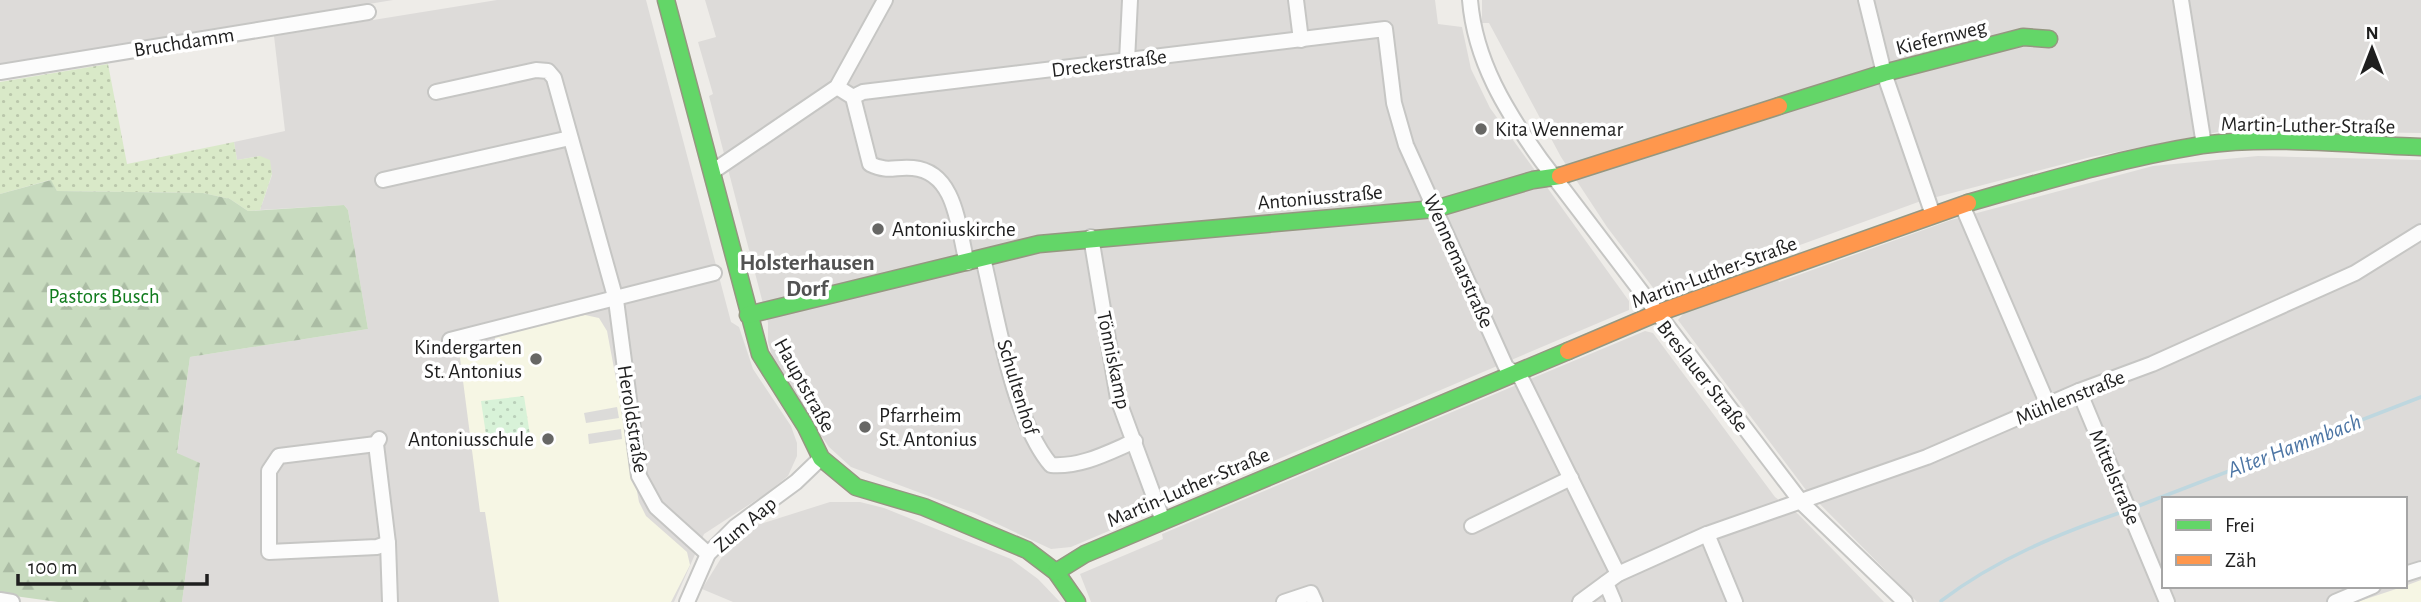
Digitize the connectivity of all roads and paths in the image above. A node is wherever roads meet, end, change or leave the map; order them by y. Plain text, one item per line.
1 (666, 0) edge
2 (885, 0) edge
3 (1130, 0) edge
4 (1297, 0) edge
5 (1470, 0) edge
6 (1866, 0) edge
7 (2181, 0) edge
8 (368, 12) dead end
9 (1385, 29) joint
10 (2049, 39) dead end
11 (1301, 40) junction
12 (1127, 61) junction
13 (0, 72) edge
14 (1884, 73) junction
15 (837, 87) junction
16 (436, 92) dead end
17 (853, 97) junction
18 (570, 138) junction
19 (2204, 145) junction
20 (2421, 148) edge
21 (712, 172) junction
22 (1556, 177) junction
23 (383, 180) dead end
24 (1962, 205) junction
25 (1436, 209) junction
26 (1933, 215) junction
27 (2421, 232) edge
28 (1091, 237) junction
29 (983, 258) junction
30 (967, 262) junction
31 (714, 274) dead end
32 (616, 300) junction
33 (1655, 314) junction
34 (748, 316) junction
35 (450, 341) dead end
36 (1512, 373) junction
37 (2079, 391) junction
38 (2048, 405) junction
39 (1135, 441) junction
40 (821, 457) junction
41 (1571, 478) junction
42 (1802, 503) junction
43 (1163, 520) junction
44 (1472, 526) dead end
45 (1707, 534) junction
46 (388, 543) junction
47 (708, 554) junction
48 (1056, 572) junction
49 (1612, 578) junction
50 (2368, 588) edge
51 (0, 600) edge
52 (12, 602) edge
53 (390, 602) edge
54 (687, 602) edge
55 (1077, 602) edge
56 (1284, 602) edge
57 (1315, 602) edge
58 (1580, 602) edge
59 (1614, 602) edge
60 (1735, 602) edge
61 (1905, 602) edge
62 (2167, 602) edge
63 (2335, 602) edge

1 - 21 street, Hauptstraße
2 - 15 street
3 - 12 street
4 - 11 street
5 - 22 street, Breslauer Straße
6 - 14 street
7 - 19 street
8 - 13 street, Bruchdamm
9 - 11 street, Dreckerstraße
9 - 25 street, Wennemarstraße
10 - 14 street, Kiefernweg
11 - 12 street, Dreckerstraße
12 - 17 street, Dreckerstraße
14 - 22 street, Antoniusstraße
14 - 26 street
15 - 17 street
15 - 21 street
16 - 18 street, Heroldstraße
17 - 30 street
18 - 23 street
18 - 32 street, Heroldstraße
19 - 20 street, Martin-Luther-Straße
19 - 24 street, Martin-Luther-Straße
21 - 34 street, Hauptstraße
22 - 25 street, Antoniusstraße
22 - 33 street, Breslauer Straße
24 - 26 street, Martin-Luther-Straße
24 - 38 street
25 - 28 street, Antoniusstraße
25 - 36 street, Wennemarstraße
26 - 33 street, Martin-Luther-Straße
27 - 37 street, Mühlenstraße
28 - 29 street, Antoniusstraße
28 - 39 street, Tönniskamp
29 - 30 street, Antoniusstraße
29 - 39 street, Schultenhof
30 - 34 street, Antoniusstraße
31 - 32 street
32 - 35 street
32 - 47 street, Heroldstraße
33 - 36 street, Martin-Luther-Straße
33 - 42 street, Breslauer Straße
34 - 40 street, Hauptstraße
36 - 41 street, Wennemarstraße
36 - 43 street, Martin-Luther-Straße
37 - 38 street, Mühlenstraße
37 - 62 street, Mittelstraße
38 - 42 street, Mühlenstraße
39 - 43 street, Tönniskamp
40 - 47 street, Zum Aap
40 - 48 street, Hauptstraße
41 - 44 street
41 - 49 street, Wennemarstraße
42 - 45 street, Mühlenstraße
42 - 61 street, Breslauer Straße
43 - 48 street, Martin-Luther-Straße
45 - 49 street, Mühlenstraße
45 - 60 street
46 - 46 street
46 - 53 street
47 - 54 street, Zum Aap
48 - 55 street, Hauptstraße
49 - 58 street, Mühlenstraße
49 - 59 street, Wennemarstraße
50 - 63 street
51 - 52 street
56 - 57 street

